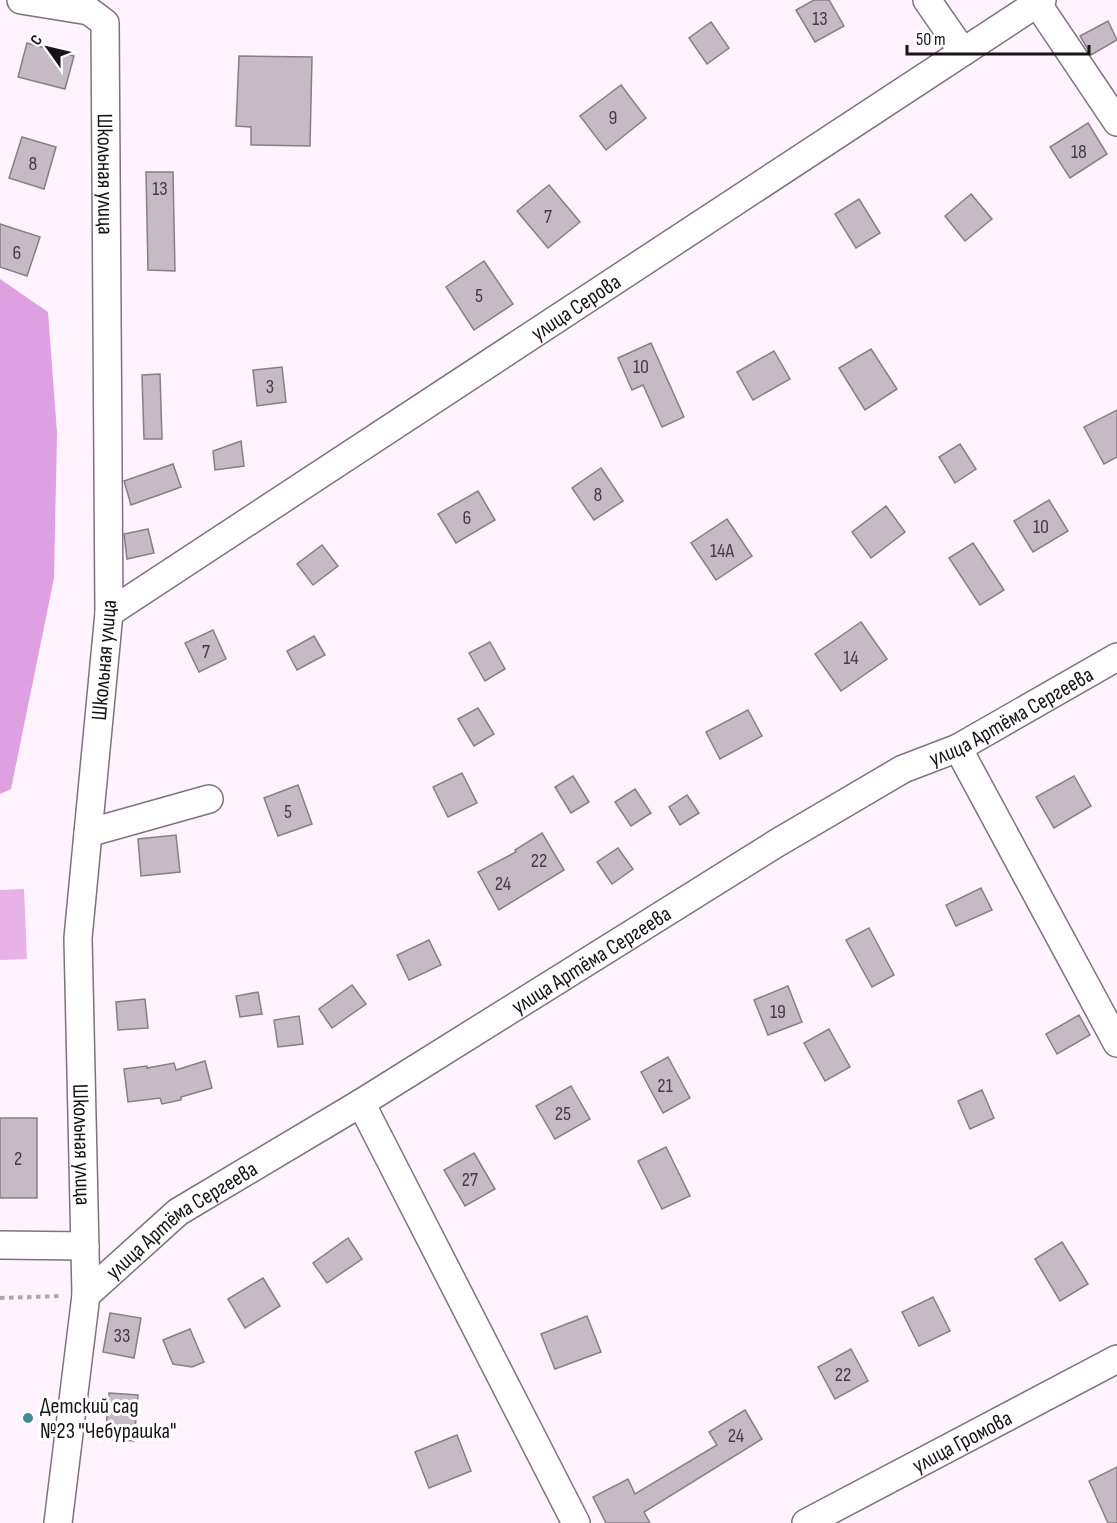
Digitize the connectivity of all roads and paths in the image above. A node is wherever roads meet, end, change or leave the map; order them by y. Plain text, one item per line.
1 (21, 0) edge
2 (927, 0) edge
3 (1039, 2) edge
4 (963, 52) junction
5 (1117, 122) edge
6 (109, 613) junction
7 (1117, 657) edge
8 (958, 748) junction
9 (209, 799) dead end
10 (87, 833) junction
11 (1117, 1043) edge
12 (361, 1103) junction
13 (0, 1245) edge
14 (85, 1246) junction
15 (86, 1295) junction
16 (0, 1298) edge
17 (1117, 1359) edge
18 (57, 1523) edge
19 (576, 1523) edge
20 (806, 1523) edge

1 - 6 street, Школьная улица
2 - 4 street
3 - 4 street, улица Серова
3 - 5 street
4 - 6 street, улица Серова
6 - 10 street, Школьная улица
7 - 8 street, улица Артёма Сергеева
8 - 11 street
8 - 12 street, улица Артёма Сергеева
9 - 10 street
10 - 14 street, Школьная улица
12 - 15 street, улица Артёма Сергеева
12 - 19 street
13 - 14 street
14 - 15 street, Школьная улица
15 - 16 path
15 - 18 street
17 - 20 street, улица Громова

